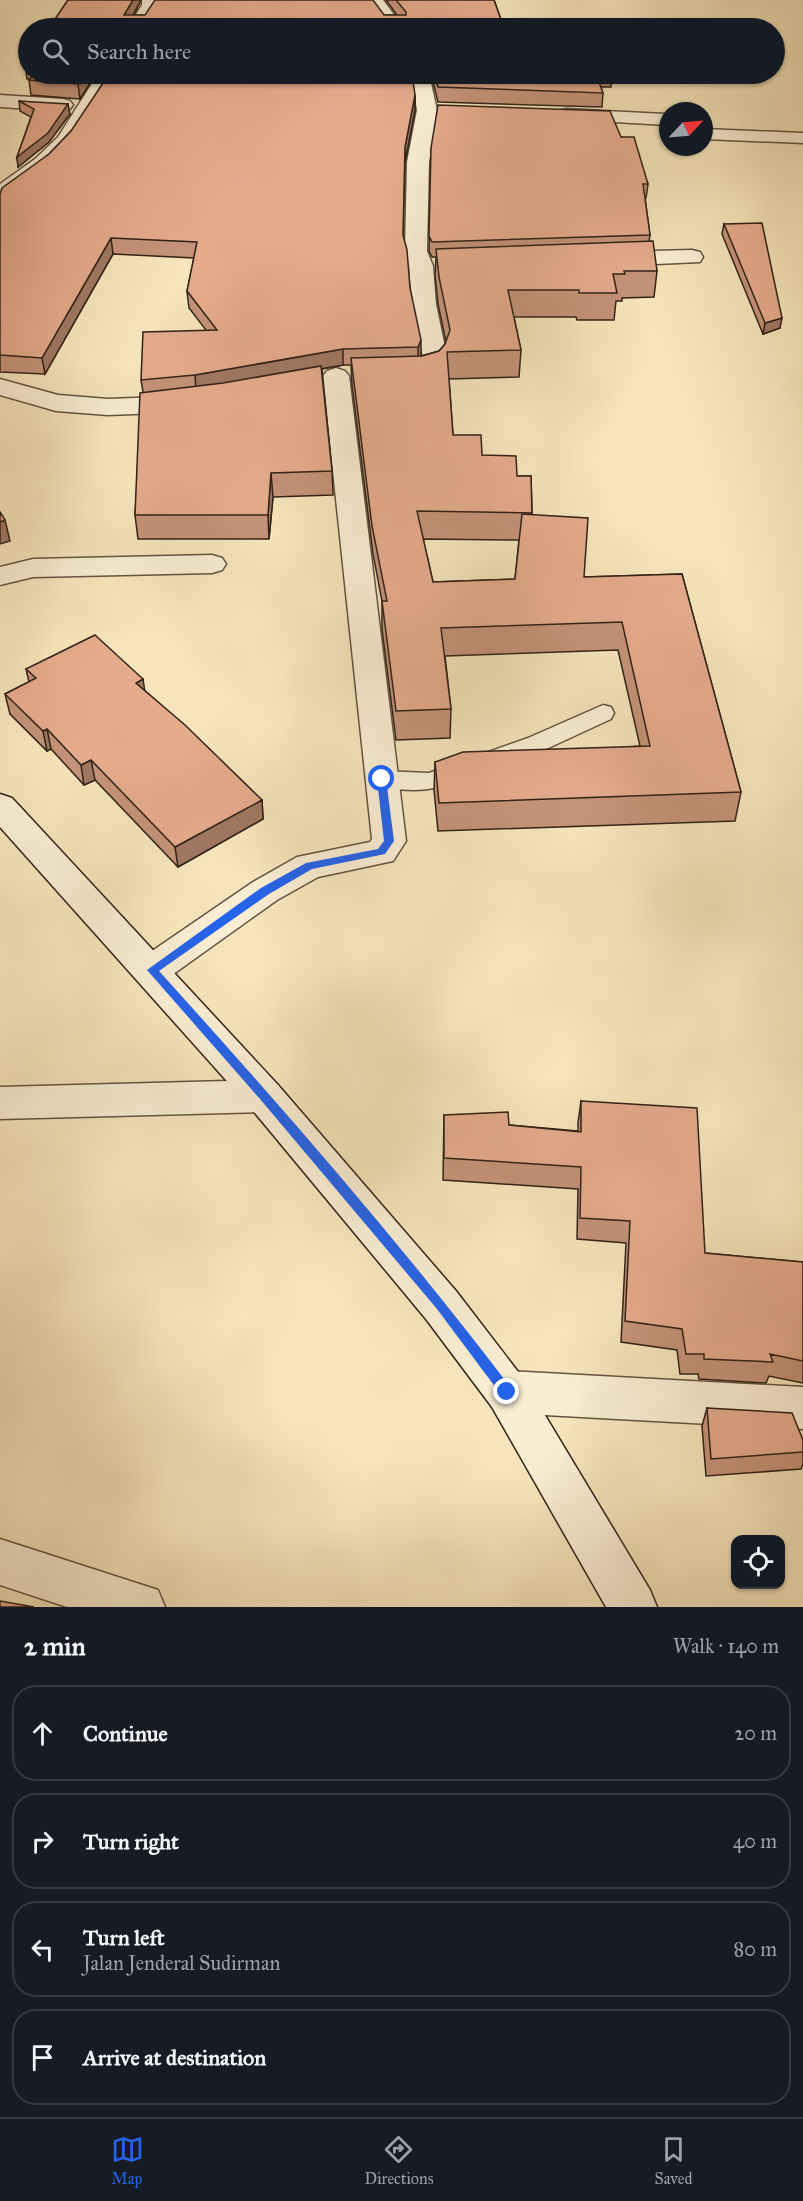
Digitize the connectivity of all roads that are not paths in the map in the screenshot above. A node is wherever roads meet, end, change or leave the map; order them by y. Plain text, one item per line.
1 (151, 0) edge
2 (374, 0) edge
3 (143, 18) edge
4 (388, 18) edge
5 (101, 84) edge
6 (424, 84) edge
7 (0, 101) edge
8 (86, 107) junction
9 (547, 115) edge
10 (659, 119) edge
11 (713, 134) edge
12 (803, 138) edge
13 (0, 195) edge
14 (692, 256) dead end
15 (586, 260) edge
16 (0, 387) edge
17 (206, 402) edge
18 (212, 564) dead end
19 (0, 576) edge
20 (603, 713) dead end
21 (382, 779) junction
22 (0, 806) edge
23 (152, 970) junction
24 (264, 1096) junction
25 (0, 1103) edge
26 (507, 1392) junction
27 (803, 1408) edge
28 (0, 1562) edge
29 (141, 1607) edge
30 (633, 1607) edge

1 - 3 street
2 - 4 street
5 - 8 street
6 - 21 street
7 - 8 street
8 - 13 street
9 - 10 street
11 - 12 lane
14 - 15 street
16 - 17 street
18 - 19 street
20 - 21 lane
21 - 23 street
22 - 23 street
23 - 24 street
24 - 25 street
24 - 26 street
26 - 27 street
26 - 30 street
28 - 29 street

